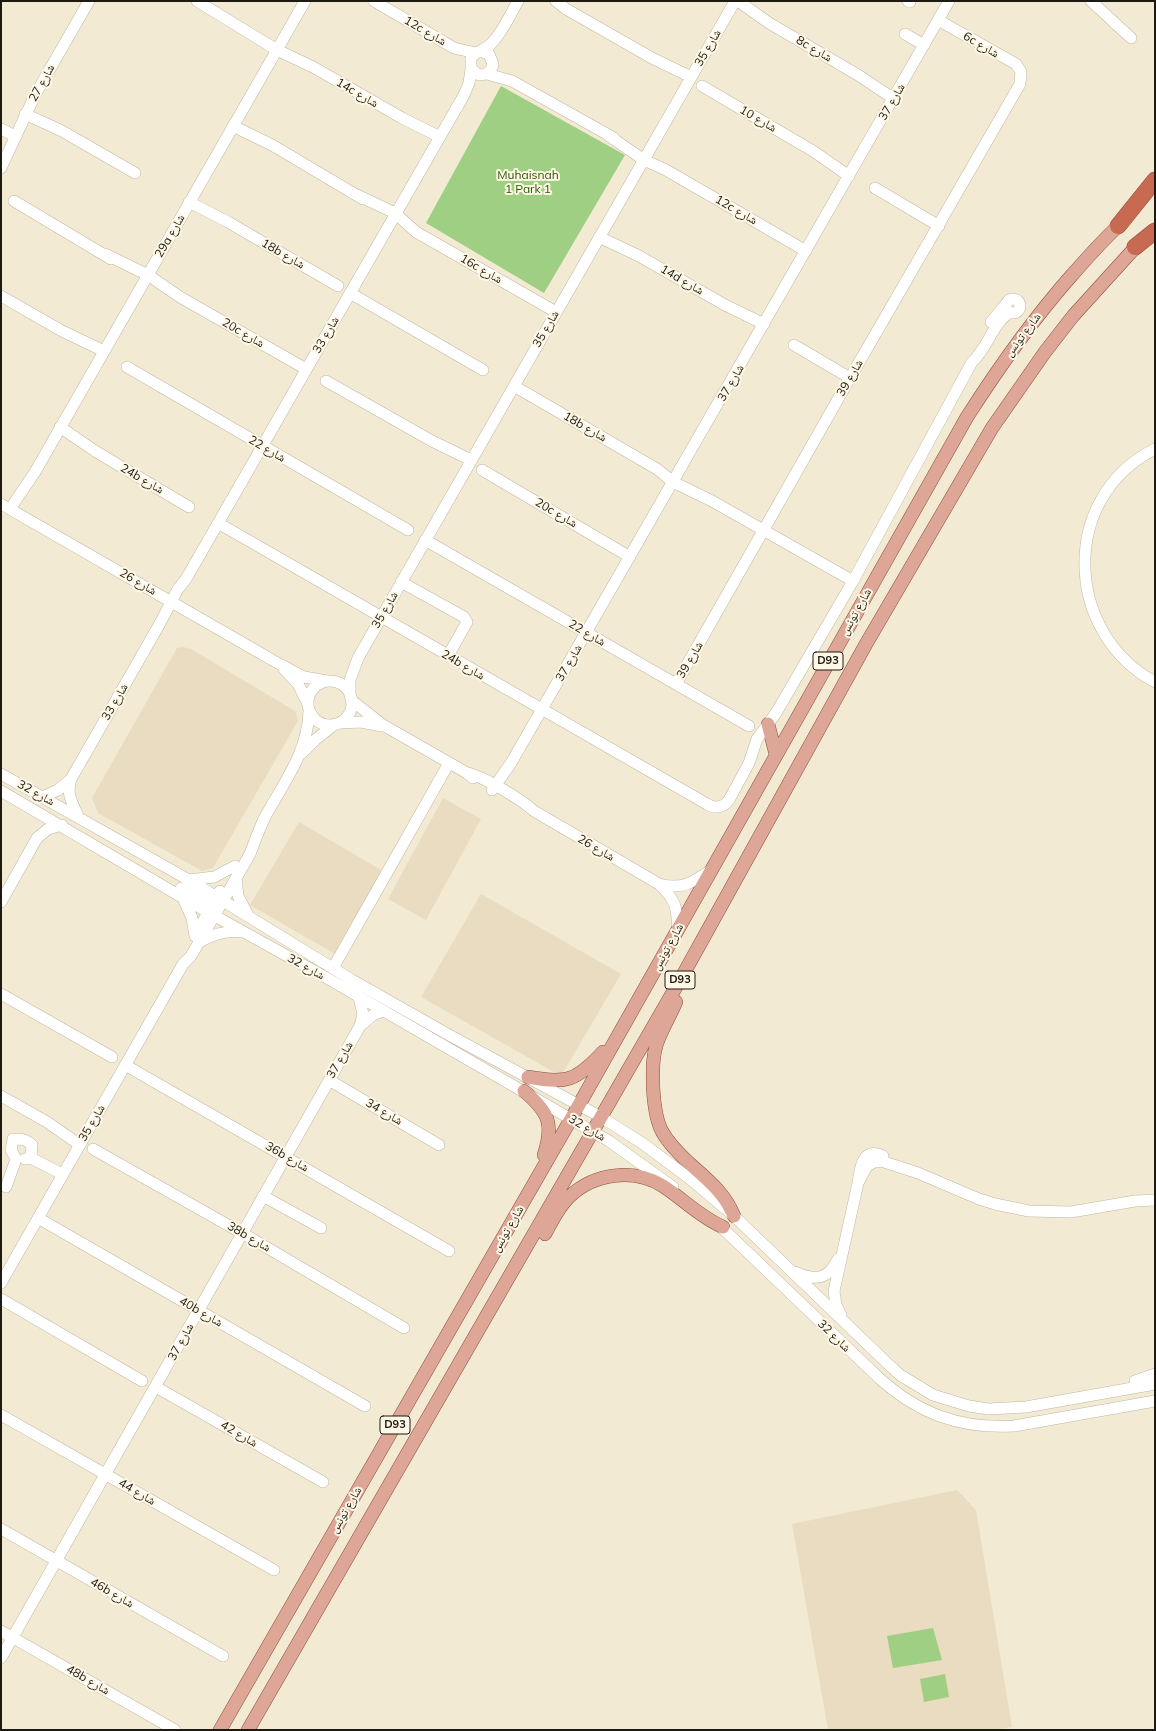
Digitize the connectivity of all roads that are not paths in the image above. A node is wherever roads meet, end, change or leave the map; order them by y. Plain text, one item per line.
1 (88, 1) edge
2 (197, 1) edge
3 (305, 1) edge
4 (374, 1) edge
5 (518, 1) edge
6 (548, 1) edge
7 (556, 1) edge
8 (949, 1) edge
9 (1091, 1) edge
10 (732, 2) edge
11 (566, 9) junction
12 (938, 20) junction
13 (905, 34) dead end
14 (1132, 38) dead end
15 (924, 45) junction
16 (278, 47) junction
17 (454, 48) junction
18 (486, 56) junction
19 (470, 67) junction
20 (1021, 72) joint
21 (485, 74) junction
22 (690, 80) junction
23 (512, 81) junction
24 (702, 86) dead end
25 (465, 92) junction
26 (895, 96) junction
27 (27, 110) junction
28 (235, 123) junction
29 (1, 129) edge
30 (1, 136) edge
31 (13, 139) junction
32 (438, 140) junction
33 (645, 157) junction
34 (1, 168) edge
35 (135, 173) dead end
36 (851, 173) junction
37 (1155, 180) edge
38 (875, 188) dead end
39 (1155, 194) edge
40 (191, 199) junction
41 (14, 201) dead end
42 (394, 216) junction
43 (939, 226) junction
44 (1118, 226) junction
45 (1155, 226) edge
46 (1155, 231) edge
47 (601, 233) junction
48 (1135, 247) junction
49 (806, 251) junction
50 (147, 277) junction
51 (338, 286) dead end
52 (350, 293) junction
53 (1, 296) edge
54 (1007, 309) dead end
55 (556, 312) junction
56 (763, 327) junction
57 (794, 345) dead end
58 (102, 354) junction
59 (127, 368) dead end
60 (306, 370) junction
61 (483, 370) dead end
62 (850, 378) junction
63 (326, 381) dead end
64 (514, 386) junction
65 (59, 430) junction
66 (262, 446) junction
67 (1155, 449) edge
68 (469, 463) junction
69 (482, 470) dead end
70 (675, 479) junction
71 (189, 507) dead end
72 (9, 508) edge
73 (218, 523) junction
74 (408, 530) dead end
75 (764, 530) junction
76 (425, 540) junction
77 (630, 557) junction
78 (853, 581) junction
79 (401, 582) junction
80 (172, 603) junction
81 (381, 617) junction
82 (586, 633) junction
83 (448, 656) junction
84 (358, 658) junction
85 (274, 661) junction
86 (329, 681) junction
87 (1155, 682) edge
88 (676, 684) junction
89 (351, 698) junction
90 (309, 708) junction
91 (542, 710) junction
92 (337, 723) junction
93 (749, 726) dead end
94 (392, 730) junction
95 (769, 730) junction
96 (776, 755) junction
97 (298, 758) junction
98 (449, 763) junction
99 (1, 774) edge
100 (71, 779) junction
101 (496, 790) junction
102 (1, 791) edge
103 (42, 797) junction
104 (37, 811) junction
105 (78, 816) junction
106 (62, 825) junction
107 (37, 838) junction
108 (253, 843) junction
109 (235, 866) junction
110 (711, 870) junction
111 (140, 872) junction
112 (236, 878) junction
113 (188, 880) junction
114 (659, 884) junction
115 (183, 897) junction
116 (1, 902) edge
117 (216, 906) junction
118 (248, 916) junction
119 (678, 930) junction
120 (246, 933) junction
121 (197, 939) junction
122 (306, 952) junction
123 (333, 968) junction
124 (684, 973) junction
125 (1, 994) edge
126 (359, 997) junction
127 (383, 1011) junction
128 (360, 1026) junction
129 (617, 1038) junction
130 (112, 1057) dead end
131 (125, 1065) junction
132 (528, 1077) junction
133 (329, 1080) junction
134 (524, 1091) junction
135 (1, 1096) edge
136 (579, 1105) junction
137 (601, 1117) junction
138 (571, 1119) junction
139 (592, 1132) junction
140 (82, 1142) junction
141 (439, 1145) dead end
142 (93, 1149) dead end
143 (286, 1156) junction
144 (31, 1158) junction
145 (16, 1159) junction
146 (62, 1174) junction
147 (535, 1182) junction
148 (6, 1187) dead end
149 (1155, 1194) edge
150 (263, 1196) junction
151 (1155, 1200) edge
152 (1135, 1201) junction
153 (734, 1216) junction
154 (38, 1218) junction
155 (723, 1227) junction
156 (322, 1228) dead end
157 (242, 1233) junction
158 (449, 1250) dead end
159 (842, 1251) junction
160 (789, 1269) junction
161 (1, 1282) edge
162 (1, 1299) edge
163 (198, 1310) junction
164 (848, 1325) junction
165 (404, 1328) dead end
166 (478, 1333) junction
167 (1155, 1374) edge
168 (142, 1381) dead end
169 (1155, 1384) edge
170 (156, 1387) junction
171 (1098, 1394) junction
172 (1155, 1402) edge
173 (365, 1406) dead end
174 (1, 1415) edge
175 (105, 1474) junction
176 (323, 1482) dead end
177 (1, 1529) edge
178 (56, 1561) junction
179 (274, 1570) dead end
180 (1, 1631) edge
181 (13, 1638) junction
182 (223, 1656) dead end
183 (1, 1658) edge
184 (175, 1730) edge
185 (220, 1730) edge
186 (248, 1730) edge

1 - 27 street, شارع 27
2 - 16 street, 14c شارع
3 - 16 street, 29a شارع
4 - 17 street, 12c شارع
5 - 18 street
6 - 11 street
7 - 11 street
8 - 12 street, شارع 37
9 - 14 street
10 - 22 street, شارع 35
10 - 26 street, 8c شارع
11 - 22 street
12 - 15 street, شارع 37
12 - 20 street, 6c شارع
13 - 15 street
15 - 26 street, شارع 37
16 - 28 street, 29a شارع
16 - 32 street, 14c شارع
17 - 18 street, 12c شارع
17 - 19 street, 12c شارع
18 - 19 street, شارع 33
18 - 21 street, شارع 33
18 - 23 street, 12c شارع
19 - 21 street, 12c شارع
19 - 25 street, شارع 33
20 - 43 street, شارع 39
21 - 23 street, 12c شارع
21 - 25 street, شارع 33
22 - 33 street, شارع 35
23 - 33 street, 12c شارع
24 - 36 street, شارع 10
25 - 32 street, شارع 33
26 - 36 street, شارع 37
27 - 31 street, شارع 27
27 - 35 street
28 - 40 street, 29a شارع
28 - 42 street, 16c شارع
29 - 31 street
30 - 31 street
31 - 34 street, شارع 27
32 - 42 street, شارع 33
33 - 47 street, شارع 35
33 - 49 street, 12c شارع
36 - 49 street, شارع 37
37 - 44 highway
38 - 43 street
39 - 44 main road, شارع تونس / D93
40 - 50 street, 29a شارع
40 - 51 street, 18b شارع
41 - 50 street, 20c شارع
42 - 52 street, شارع 33
42 - 55 street, 16c شارع
43 - 62 street, شارع 39
44 - 96 main road, شارع تونس / D93
45 - 48 main road, شارع تونس / D93
46 - 48 highway
47 - 55 street, شارع 35
47 - 56 street, 14d شارع
48 - 124 main road, شارع تونس / D93
49 - 56 street, شارع 37
50 - 58 street, 29a شارع
50 - 60 street, 20c شارع
52 - 60 street, شارع 33
52 - 61 street
53 - 58 street
54 - 78 street
55 - 64 street, شارع 35
56 - 70 street, شارع 37
57 - 62 street
58 - 65 street, 29a شارع
59 - 66 street, شارع 22
60 - 66 street, شارع 33
62 - 75 street, شارع 39
63 - 68 street
64 - 68 street, شارع 35
64 - 70 street, 18b شارع
65 - 71 street, 24b شارع
65 - 72 street, 29a شارع
66 - 73 street, شارع 33
66 - 74 street, شارع 22
67 - 87 street
68 - 76 street, شارع 35
69 - 77 street, 20c شارع
70 - 75 street, 18b شارع
70 - 77 street, شارع 37
72 - 80 street, شارع 26
73 - 80 street, شارع 33
73 - 81 street, 24b شارع
75 - 78 street, 18b شارع
75 - 88 street, شارع 39
76 - 79 street, شارع 35
76 - 82 street, شارع 22
77 - 82 street, شارع 37
78 - 95 street
79 - 81 street, شارع 35
79 - 83 street
80 - 85 street, شارع 26
80 - 100 street, شارع 33
81 - 83 street, 24b شارع
81 - 84 street, شارع 35
82 - 88 street, شارع 22
82 - 91 street, شارع 37
83 - 91 street, 24b شارع
84 - 86 street, شارع 35
84 - 89 street, شارع 35
85 - 86 street, شارع 26
85 - 90 street, شارع 26
86 - 89 street
86 - 90 street
88 - 93 street, شارع 22
89 - 92 street
89 - 94 street, شارع 26
90 - 92 street
90 - 97 street, شارع 35
91 - 95 street, 24b شارع
91 - 101 street, شارع 37
92 - 94 street, شارع 26
92 - 97 street, شارع 35
94 - 98 street, شارع 26
95 - 96 main road
96 - 110 main road, شارع تونس / D93
97 - 108 street, شارع 35
98 - 101 street, شارع 26
98 - 123 street
99 - 103 street, شارع 32
100 - 103 street, شارع 33
100 - 105 street, شارع 33
101 - 114 street, شارع 26
102 - 104 street, شارع 32
103 - 105 street, شارع 32
104 - 106 street, شارع 32
104 - 107 street
105 - 113 street, شارع 32
106 - 107 street
106 - 111 street, شارع 32
107 - 116 street
108 - 109 street, شارع 35
108 - 112 street, شارع 35
109 - 113 street
109 - 117 street, شارع 35
110 - 114 street, شارع 26
110 - 119 main road, شارع تونس / D93
111 - 115 street, شارع 32
111 - 117 street
112 - 117 street, شارع 35
112 - 118 street
113 - 117 street, شارع 32
114 - 119 street, شارع 26
115 - 117 street, شارع 32
115 - 121 street
117 - 118 street, شارع 32
117 - 120 street, شارع 32
117 - 121 street, شارع 35
117 - 122 street
118 - 122 street, شارع 32
119 - 129 main road, شارع تونس / D93
120 - 121 street
120 - 126 street, شارع 32
121 - 131 street, شارع 35
122 - 123 street, شارع 32
123 - 132 street, شارع 32
124 - 137 main road, شارع تونس / D93
124 - 153 main road
125 - 130 street
126 - 127 street, شارع 32
126 - 128 street, شارع 37
127 - 128 street, شارع 37
127 - 134 street, شارع 32
128 - 133 street, شارع 37
129 - 132 main road
129 - 136 main road, شارع تونس / D93
131 - 140 street, شارع 35
131 - 143 street, 36b شارع
132 - 136 street, شارع 32
133 - 141 street, شارع 34
133 - 143 street, شارع 37
134 - 138 street, شارع 32
134 - 147 main road
135 - 140 street
136 - 137 street, شارع 32
136 - 138 main road, شارع تونس / D93
137 - 139 main road, شارع تونس / D93
137 - 153 street, شارع 32
138 - 139 street, شارع 32
138 - 147 main road, شارع تونس / D93
139 - 155 street, شارع 32
139 - 166 main road, شارع تونس / D93
140 - 146 street, شارع 35
142 - 157 street, 38b شارع
143 - 150 street, شارع 37
143 - 158 street, 36b شارع
144 - 145 street
144 - 145 street
144 - 146 street
145 - 148 street
146 - 154 street, شارع 35
147 - 185 main road, شارع تونس / D93
149 - 152 street
150 - 156 street
150 - 157 street, شارع 37
151 - 152 street
152 - 159 street
153 - 160 street, شارع 32
154 - 161 street, شارع 35
154 - 163 street, 40b شارع
155 - 166 main road
155 - 172 street, شارع 32
157 - 163 street, شارع 37
157 - 165 street, 38b شارع
159 - 160 street
159 - 164 street
160 - 164 street, شارع 32
162 - 168 street
163 - 170 street, شارع 37
163 - 173 street, 40b شارع
164 - 171 street, شارع 32
166 - 186 main road, شارع تونس / D93
167 - 171 street
169 - 171 street, شارع 32
170 - 175 street, شارع 37
170 - 176 street, شارع 42
174 - 175 street, شارع 44
175 - 178 street, شارع 37
175 - 179 street, شارع 44
177 - 178 street, 46b شارع
178 - 181 street, شارع 37
178 - 182 street, 46b شارع
180 - 181 street, 48b شارع
181 - 183 street, شارع 37
181 - 184 street, 48b شارع

